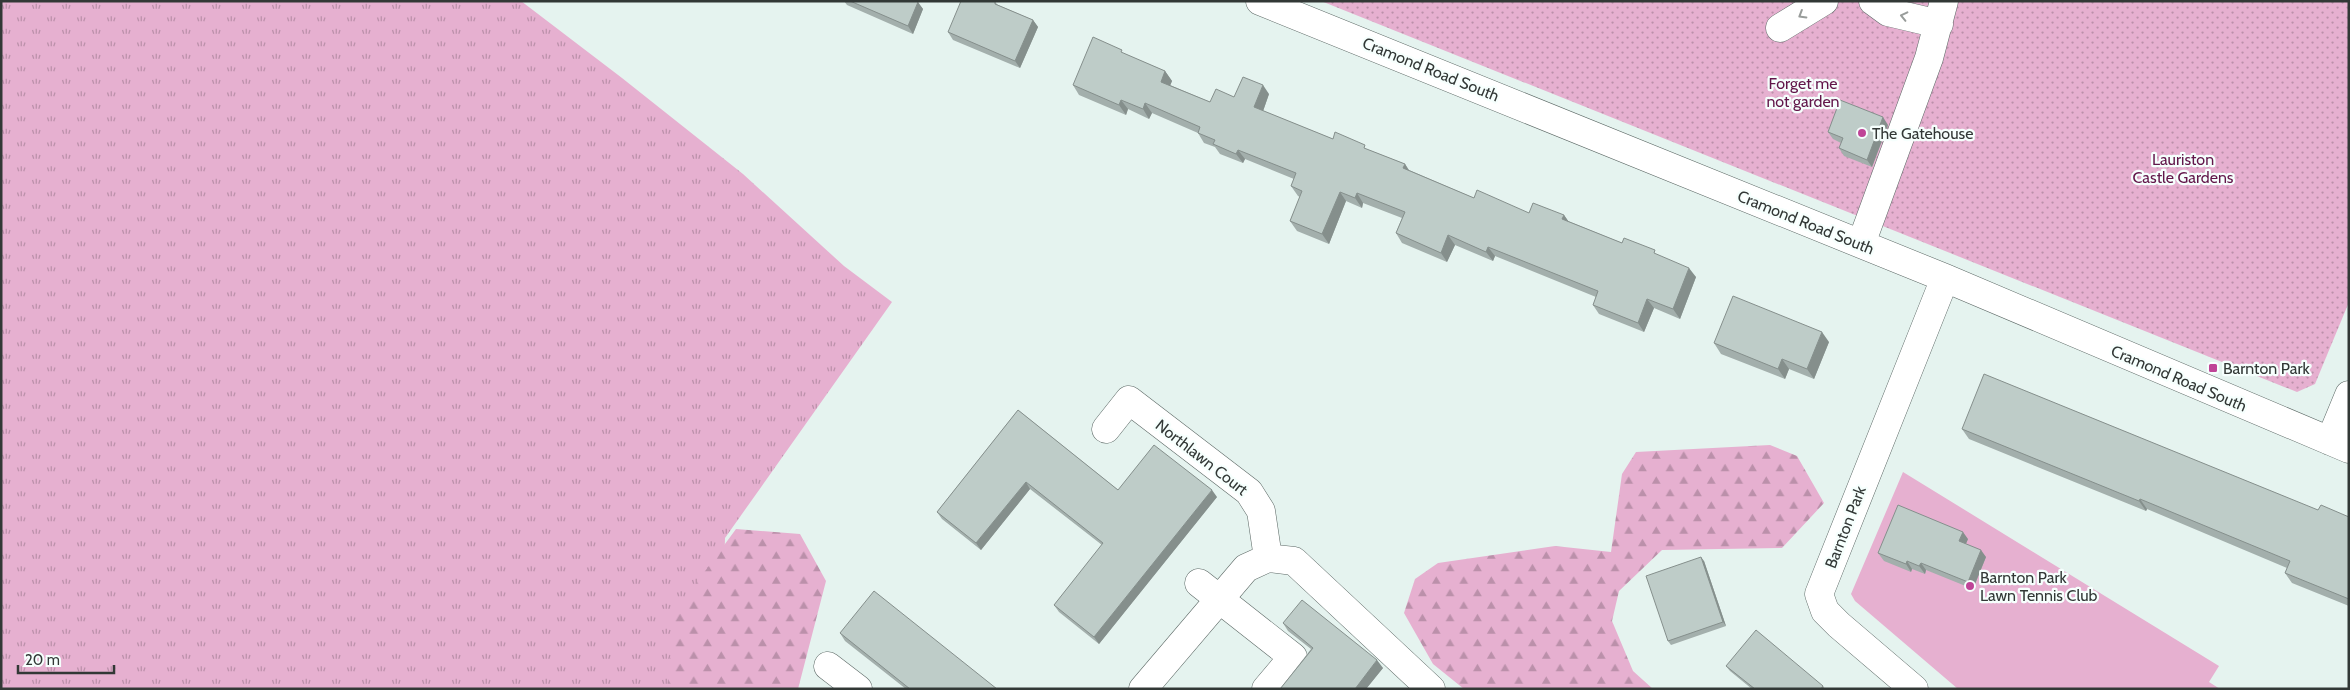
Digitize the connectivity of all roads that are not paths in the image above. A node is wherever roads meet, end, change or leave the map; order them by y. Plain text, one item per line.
1 (1260, 1) edge
2 (1824, 1) edge
3 (1873, 1) edge
4 (1941, 12) edge
5 (1780, 28) dead end
6 (1861, 244) junction
7 (1945, 278) junction
8 (2349, 395) edge
9 (1106, 429) dead end
10 (2339, 445) edge
11 (1268, 558) junction
12 (1199, 583) dead end
13 (1221, 600) junction
14 (828, 666) dead end
15 (858, 689) edge
16 (1143, 689) edge
17 (1266, 689) edge
18 (1431, 689) edge
19 (1914, 689) edge

1 - 6 street, Cramond Road South
2 -> 5 street
4 -> 3 street
4 - 6 street
6 - 7 street, Cramond Road South
7 - 10 street, Cramond Road South
7 - 19 street, Barnton Park
8 - 10 street
9 - 11 street, Northlawn Court
11 - 13 street
11 - 18 street
12 - 13 street
13 - 16 street
13 - 17 street
14 - 15 street

